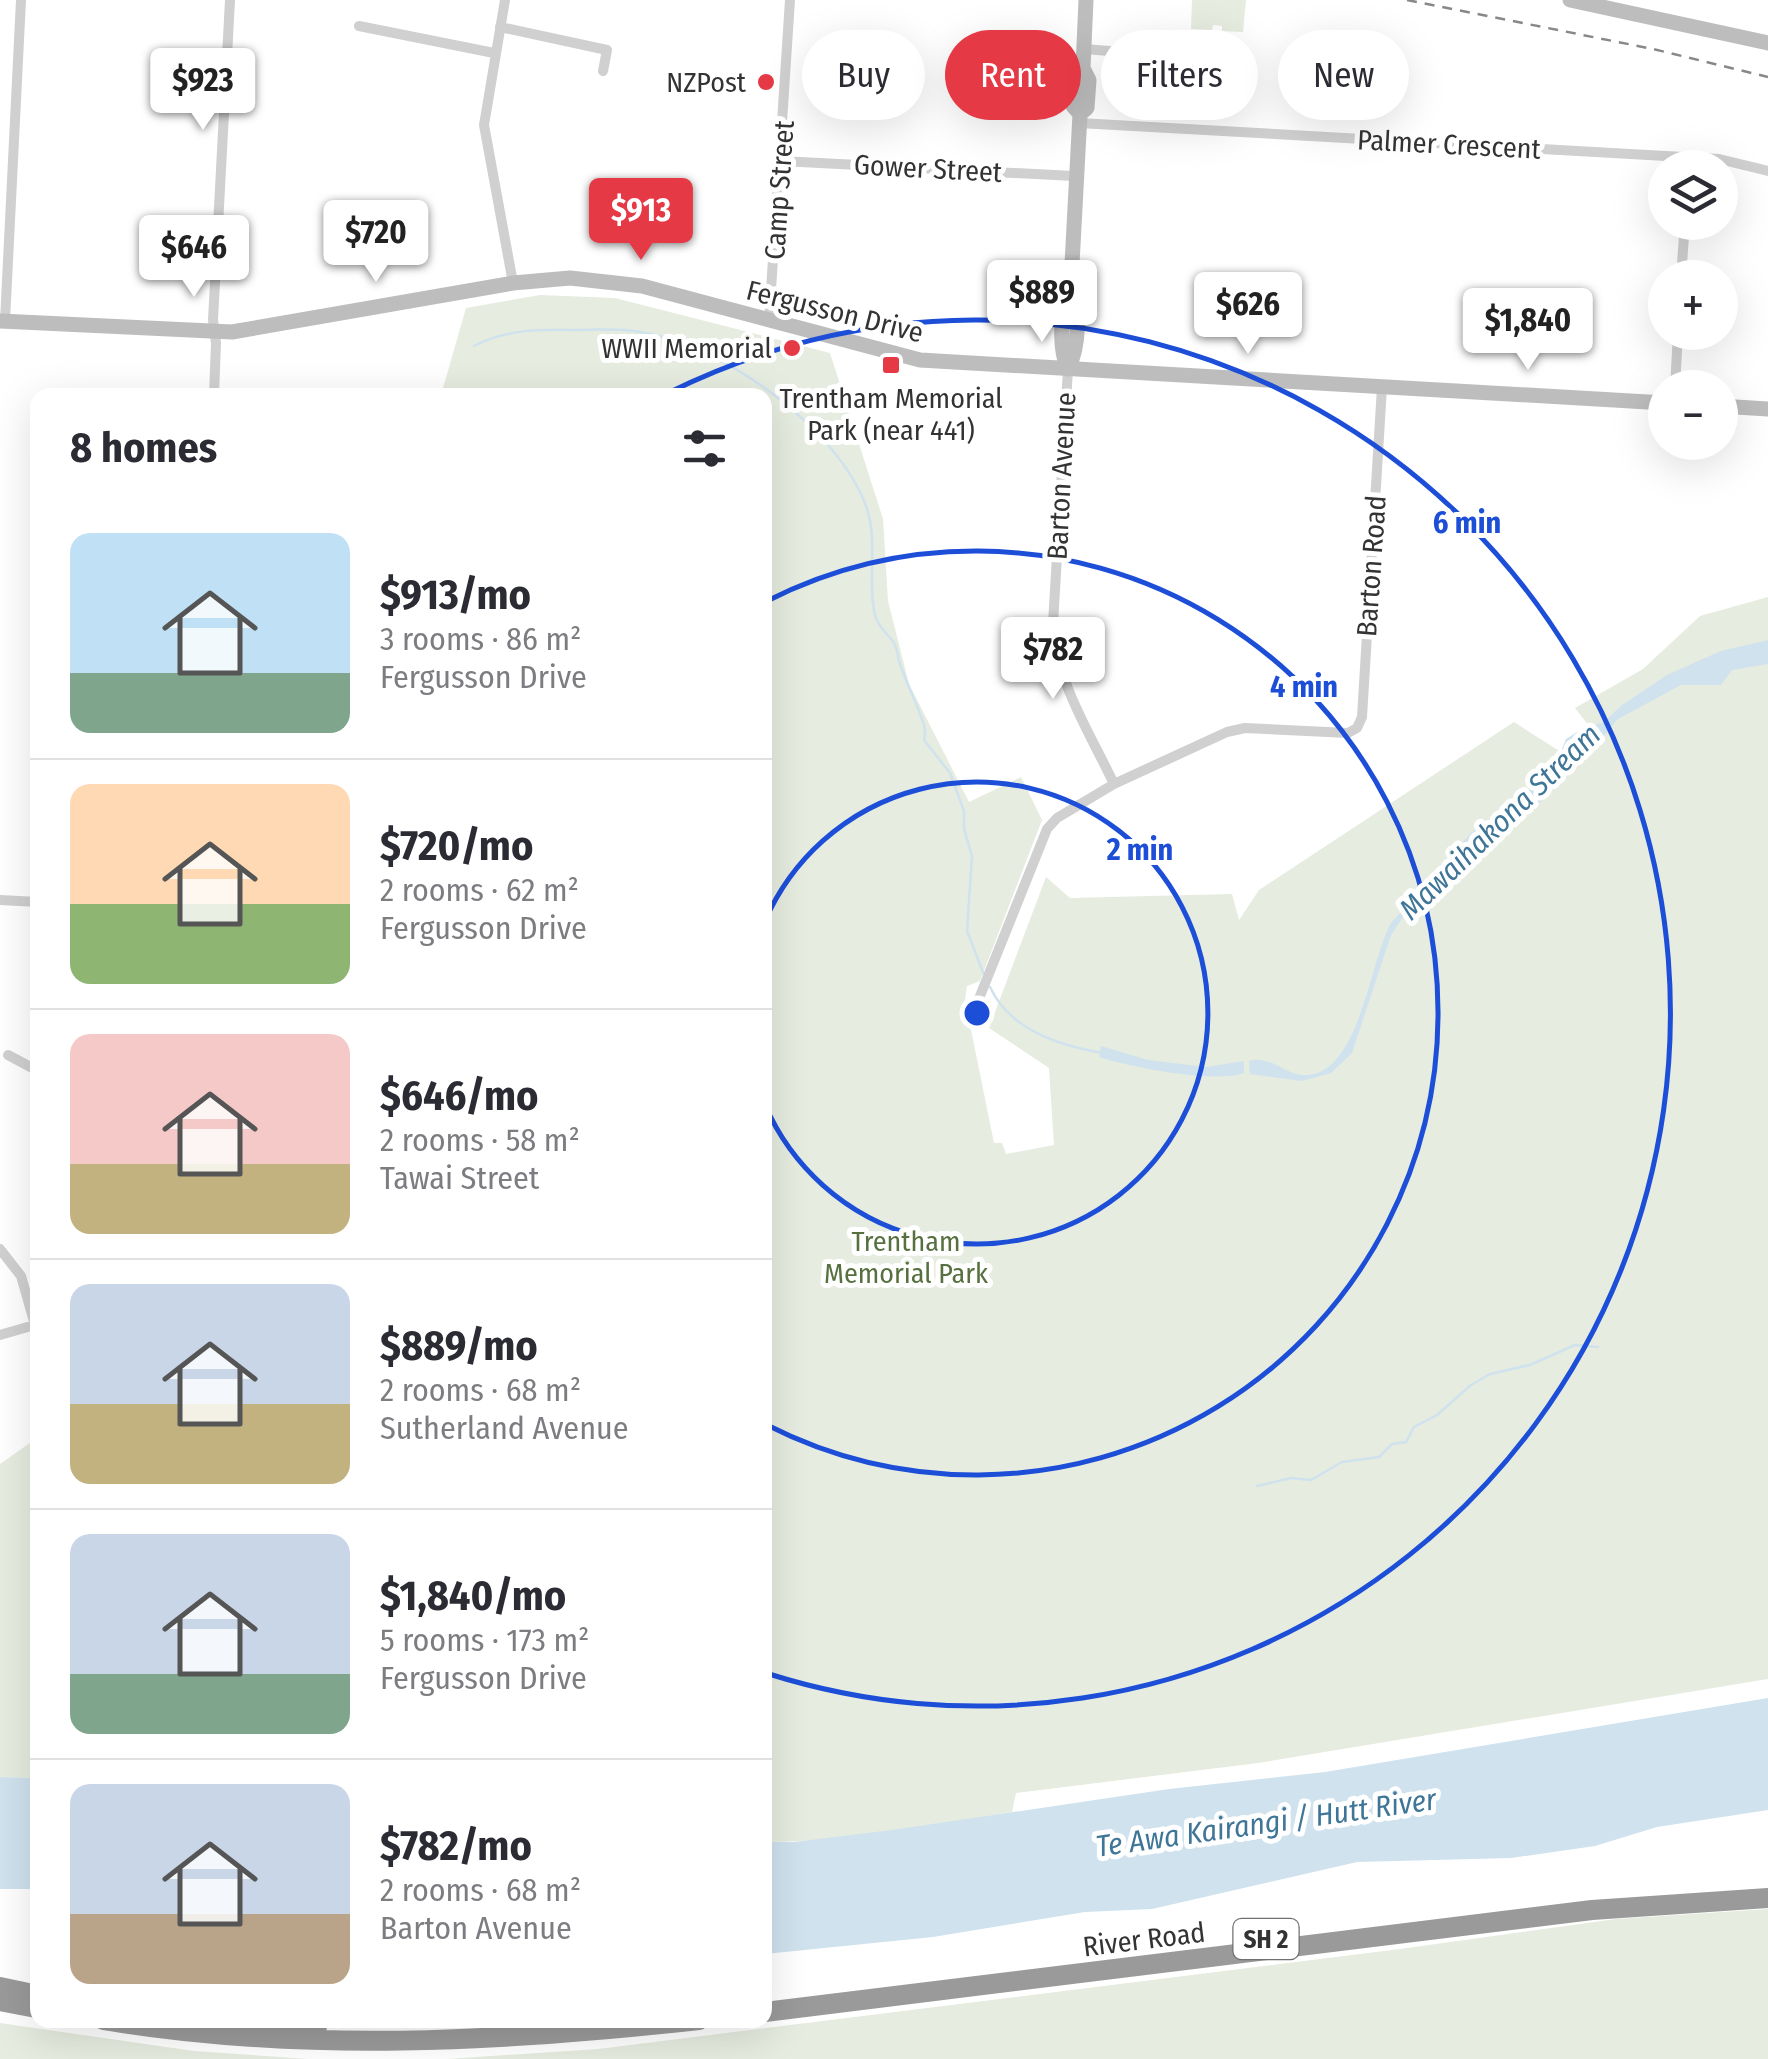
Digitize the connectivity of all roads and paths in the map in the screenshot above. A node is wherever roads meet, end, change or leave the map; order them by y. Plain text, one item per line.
1 (21, 0) edge
2 (230, 0) edge
3 (505, 0) edge
4 (790, 0) edge
5 (1086, 0) edge
6 (1570, 0) edge
7 (359, 26) dead end
8 (500, 27) junction
9 (1768, 43) edge
10 (1084, 49) junction
11 (1101, 50) edge
12 (494, 53) junction
13 (1081, 70) edge
14 (603, 71) dead end
15 (1081, 119) edge
16 (1080, 120) edge
17 (1648, 159) edge
18 (781, 160) junction
19 (1738, 163) edge
20 (1768, 171) edge
21 (1074, 176) junction
22 (514, 284) junction
23 (769, 320) junction
24 (3, 321) edge
25 (214, 333) junction
26 (1068, 369) junction
27 (1382, 387) junction
28 (214, 388) edge
29 (1648, 402) edge
30 (1738, 407) edge
31 (1768, 409) edge
32 (1114, 784) junction
33 (0, 900) edge
34 (30, 902) edge
35 (978, 1001) dead end
36 (8, 1055) dead end
37 (30, 1067) edge
38 (0, 1249) edge
39 (30, 1305) edge
40 (30, 1327) edge
41 (0, 1335) edge
42 (1768, 1888) edge
43 (1768, 1898) edge
44 (0, 1989) edge
45 (30, 1994) edge
46 (772, 1999) edge
47 (0, 2005) edge
48 (30, 2010) edge
49 (772, 2011) edge
50 (161, 2028) edge
51 (358, 2028) edge
52 (437, 2028) edge
53 (621, 2028) edge

1 - 24 street
2 - 25 street
3 - 8 street
4 - 18 street, Camp Street
5 - 10 main road
6 - 9 main road
7 - 12 street
8 - 12 street
8 - 14 street
10 - 11 street
10 - 13 main road
12 - 22 street
15 - 17 street, Palmer Crescent
16 - 21 main road
18 - 21 street, Gower Street
18 - 23 street, Camp Street
19 - 20 street, Palmer Crescent
21 - 26 main road
22 - 23 main road, Fergusson Drive
22 - 25 main road, Fergusson Drive
23 - 26 main road, Fergusson Drive
24 - 25 main road, Fergusson Drive
25 - 28 street
26 - 27 main road, Fergusson Drive
26 - 32 street, Barton Avenue
27 - 29 main road, Fergusson Drive
27 - 32 street, Barton Road
30 - 31 main road
32 - 35 street
33 - 34 street
36 - 37 street
38 - 39 street
40 - 41 street
42 - 46 highway, River Road / SH 2
43 - 49 highway, River Road / SH 2
44 - 45 highway
47 - 48 highway
50 - 53 highway
51 - 52 highway

